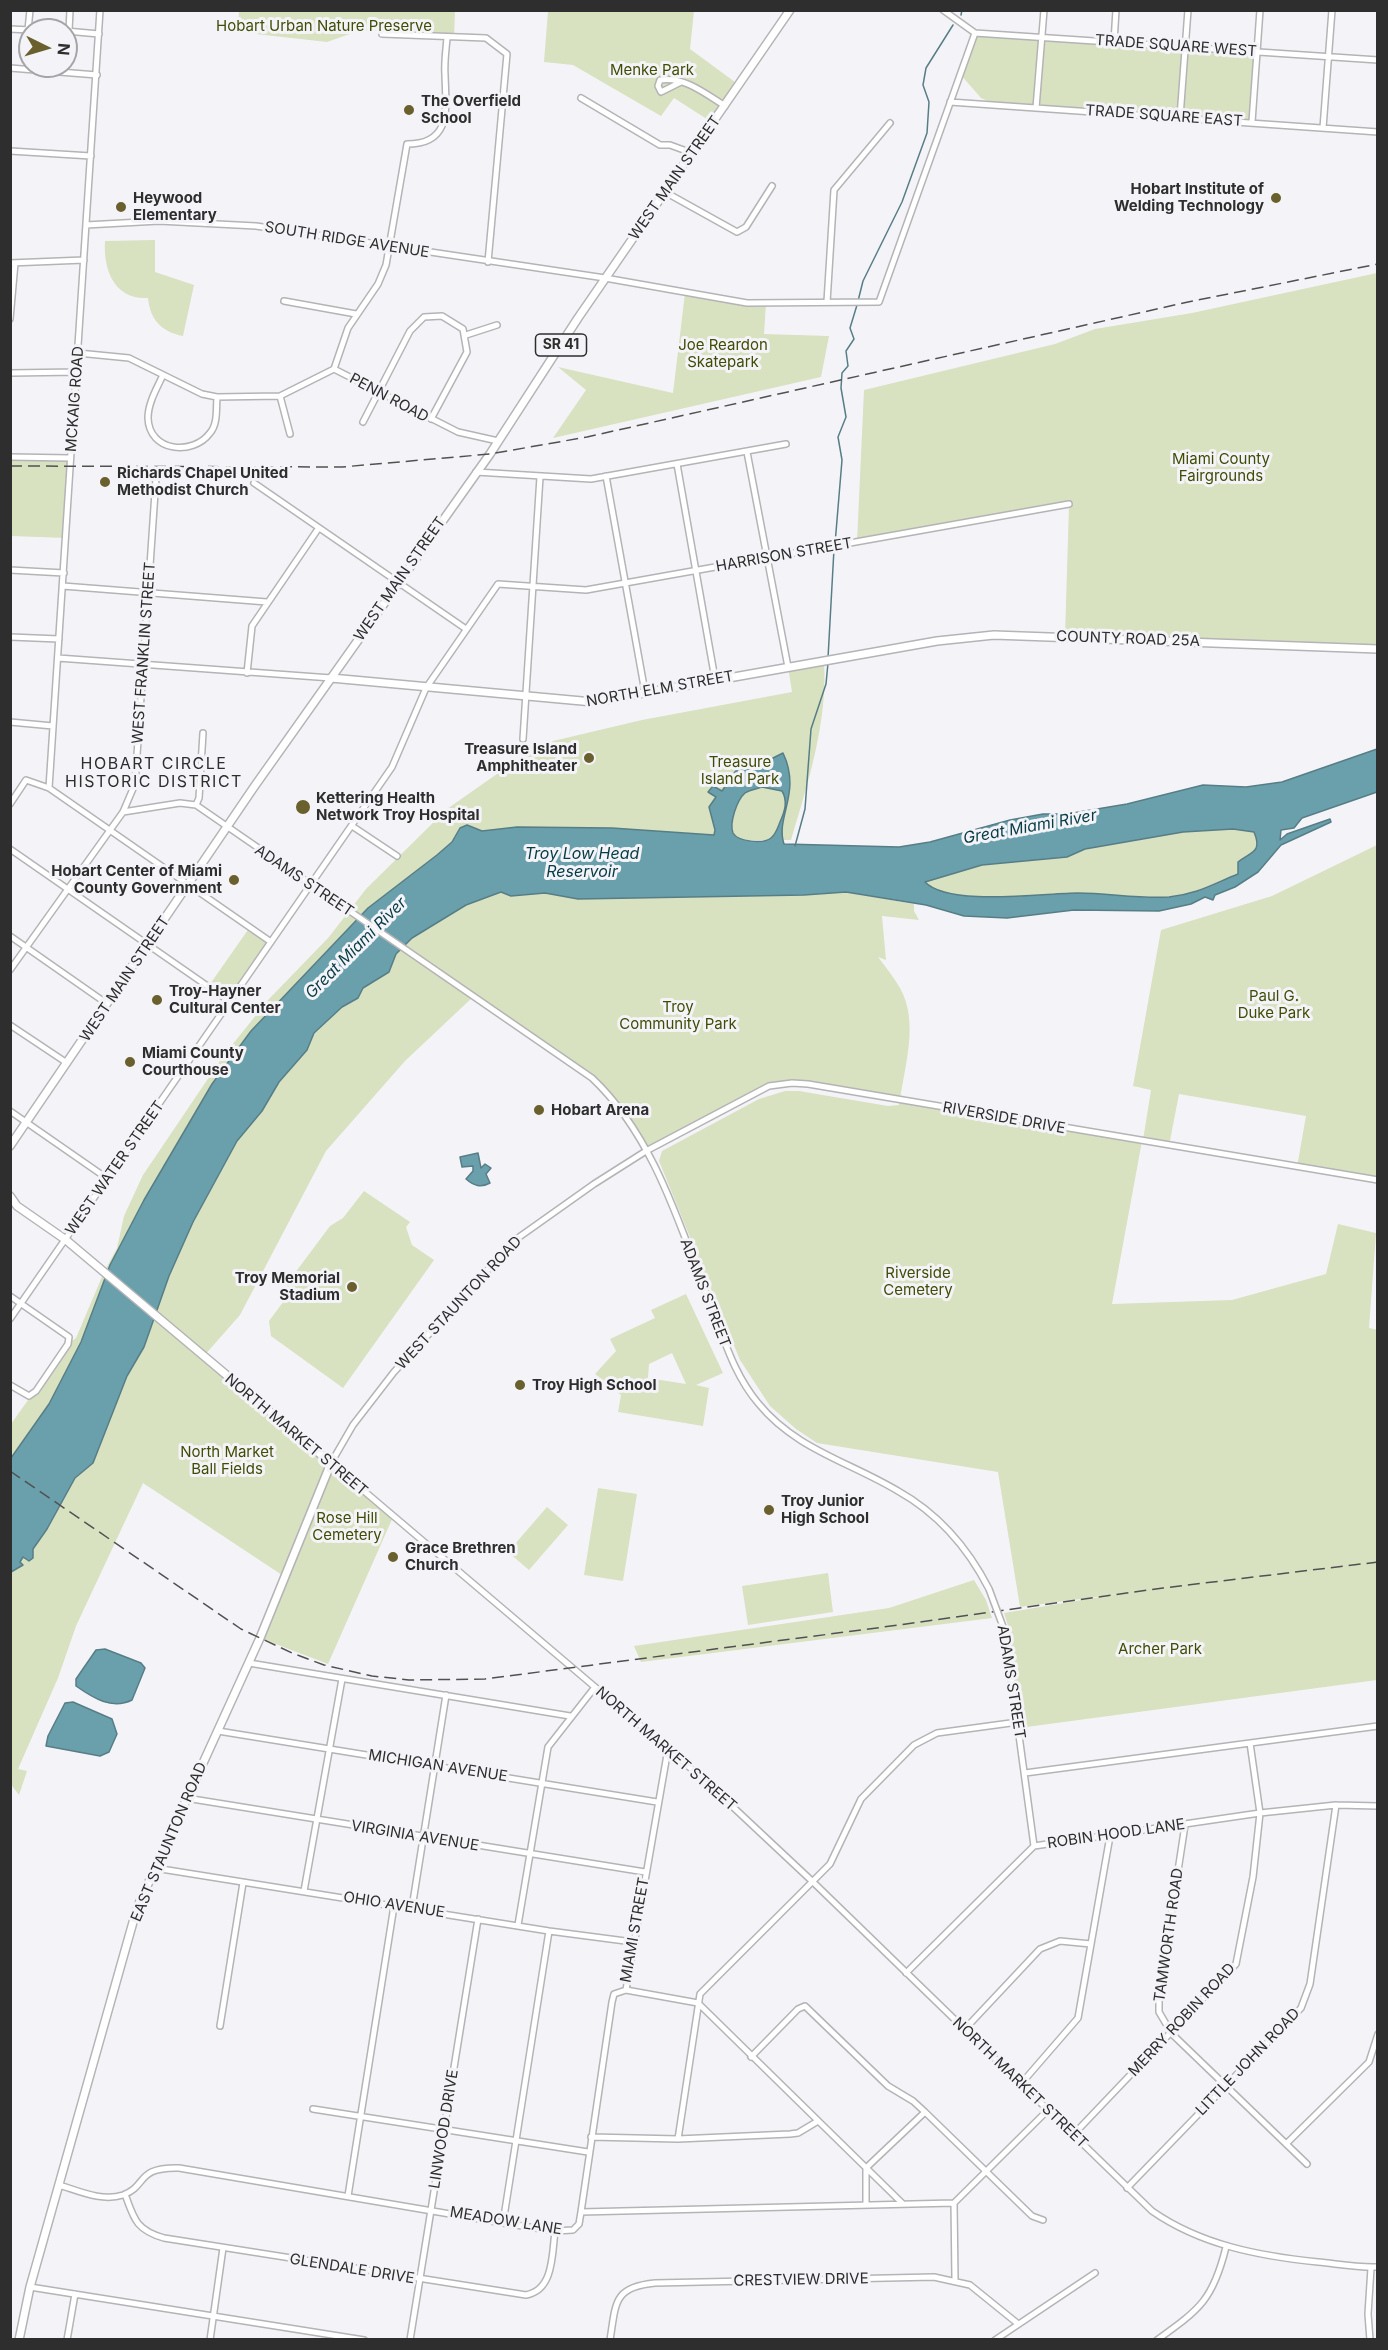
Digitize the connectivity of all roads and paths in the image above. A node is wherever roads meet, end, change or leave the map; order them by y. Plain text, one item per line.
1 (100, 10) edge
2 (790, 10) edge
3 (944, 10) edge
4 (1044, 10) edge
5 (1116, 10) edge
6 (1188, 10) edge
7 (1260, 10) edge
8 (1332, 10) edge
9 (78, 32) edge
10 (975, 33) junction
11 (99, 34) junction
12 (382, 34) dead end
13 (447, 38) junction
14 (1042, 38) junction
15 (1114, 42) junction
16 (1186, 46) junction
17 (1258, 51) junction
18 (1329, 58) junction
19 (1377, 60) edge
20 (10, 68) edge
21 (97, 75) junction
22 (681, 82) dead end
23 (581, 98) dead end
24 (950, 102) junction
25 (724, 106) junction
26 (1036, 108) junction
27 (1180, 117) junction
28 (1252, 122) junction
29 (890, 123) dead end
30 (1323, 128) junction
31 (1377, 132) edge
32 (10, 151) edge
33 (692, 153) junction
34 (91, 156) junction
35 (772, 186) dead end
36 (665, 192) junction
37 (86, 225) junction
38 (389, 246) junction
39 (84, 260) junction
40 (488, 262) junction
41 (13, 263) edge
42 (605, 279) junction
43 (284, 301) dead end
44 (827, 302) junction
45 (356, 314) junction
46 (10, 319) edge
47 (497, 326) dead end
48 (466, 335) junction
49 (78, 353) junction
50 (334, 369) junction
51 (77, 372) junction
52 (10, 373) edge
53 (163, 375) junction
54 (378, 392) junction
55 (280, 396) junction
56 (217, 397) junction
57 (430, 419) junction
58 (363, 422) dead end
59 (290, 434) dead end
60 (498, 441) junction
61 (786, 444) dead end
62 (747, 452) junction
63 (10, 457) edge
64 (70, 459) junction
65 (677, 464) junction
66 (476, 472) junction
67 (606, 476) junction
68 (540, 477) junction
69 (156, 478) dead end
70 (254, 483) dead end
71 (1069, 504) dead end
72 (318, 529) junction
73 (769, 559) junction
74 (10, 570) edge
75 (697, 571) junction
76 (64, 573) junction
77 (398, 581) junction
78 (498, 584) joint
79 (625, 584) junction
80 (63, 586) junction
81 (534, 587) junction
82 (148, 592) junction
83 (267, 602) junction
84 (466, 629) junction
85 (10, 637) edge
86 (59, 639) junction
87 (1377, 650) edge
88 (880, 651) joint
89 (58, 658) junction
90 (142, 664) junction
91 (789, 667) junction
92 (247, 673) junction
93 (331, 678) junction
94 (715, 680) junction
95 (426, 688) junction
96 (645, 692) junction
97 (526, 697) junction
98 (10, 722) edge
99 (53, 726) junction
100 (203, 733) dead end
101 (523, 739) dead end
102 (49, 788) junction
103 (10, 804) edge
104 (196, 806) junction
105 (123, 812) junction
106 (352, 826) junction
107 (109, 829) junction
108 (227, 829) junction
109 (10, 849) edge
110 (397, 856) dead end
111 (189, 884) junction
112 (311, 885) junction
113 (66, 888) junction
114 (10, 936) edge
115 (271, 942) junction
116 (148, 945) junction
117 (27, 947) junction
118 (10, 970) edge
119 (228, 1001) junction
120 (106, 1003) junction
121 (10, 1025) edge
122 (67, 1063) junction
123 (10, 1111) edge
124 (27, 1122) junction
125 (10, 1146) edge
126 (646, 1151) junction
127 (108, 1179) junction
128 (1377, 1180) edge
129 (10, 1196) edge
130 (14, 1205) edge
131 (66, 1240) junction
132 (10, 1296) edge
133 (22, 1304) junction
134 (10, 1319) edge
135 (10, 1385) edge
136 (330, 1463) junction
137 (249, 1663) junction
138 (342, 1679) junction
139 (595, 1687) junction
140 (446, 1695) junction
141 (570, 1716) junction
142 (1018, 1722) junction
143 (1377, 1726) edge
144 (218, 1731) junction
145 (1250, 1743) junction
146 (668, 1749) junction
147 (330, 1750) junction
148 (435, 1766) junction
149 (1025, 1773) junction
150 (542, 1782) junction
151 (186, 1798) junction
152 (657, 1802) junction
153 (1336, 1805) junction
154 (1377, 1806) edge
155 (1260, 1813) junction
156 (316, 1820) junction
157 (1185, 1825) junction
158 (1110, 1836) junction
159 (423, 1837) junction
160 (1034, 1845) junction
161 (531, 1854) junction
162 (155, 1868) junction
163 (645, 1872) junction
164 (813, 1882) junction
165 (243, 1883) junction
166 (304, 1891) junction
167 (394, 1906) junction
168 (412, 1908) junction
169 (478, 1919) junction
170 (518, 1925) junction
171 (549, 1931) junction
172 (633, 1942) junction
173 (1091, 1944) junction
174 (906, 1972) junction
175 (626, 1990) junction
176 (698, 2003) junction
177 (220, 2026) dead end
178 (964, 2031) junction
179 (1172, 2034) junction
180 (1377, 2034) edge
181 (751, 2057) junction
182 (1020, 2085) junction
183 (1225, 2087) junction
184 (314, 2109) dead end
185 (1048, 2110) junction
186 (926, 2112) junction
187 (360, 2117) junction
188 (818, 2121) junction
189 (444, 2129) junction
190 (1074, 2134) junction
191 (591, 2137) junction
192 (678, 2139) junction
193 (516, 2141) junction
194 (1286, 2144) junction
195 (588, 2152) junction
196 (1307, 2164) dead end
197 (866, 2168) junction
198 (987, 2172) junction
199 (59, 2185) junction
200 (1127, 2188) junction
201 (125, 2194) junction
202 (348, 2196) junction
203 (902, 2203) junction
204 (954, 2203) junction
205 (866, 2205) junction
206 (432, 2209) junction
207 (581, 2212) junction
208 (1043, 2220) dead end
209 (503, 2223) junction
210 (555, 2230) junction
211 (1226, 2247) junction
212 (223, 2248) junction
213 (1374, 2268) edge
214 (1095, 2273) dead end
215 (955, 2279) junction
216 (420, 2280) junction
217 (30, 2287) junction
218 (75, 2294) junction
219 (213, 2318) junction
220 (1017, 2323) junction
221 (1167, 2332) junction
222 (19, 2340) edge
223 (67, 2340) edge
224 (210, 2340) edge
225 (364, 2340) edge
226 (410, 2340) edge
227 (610, 2340) edge
228 (995, 2340) edge
229 (1156, 2340) edge
230 (1172, 2340) edge
231 (1370, 2340) edge

1 - 11 street, MCKAIG ROAD
2 - 25 main road, WEST MAIN STREET / SR 41
3 - 10 street
4 - 14 street
5 - 15 street
6 - 16 street
7 - 17 street
8 - 18 street
9 - 11 street
10 - 14 street, TRADE SQUARE WEST
10 - 24 street
11 - 21 street, MCKAIG ROAD
12 - 13 street
13 - 38 street
13 - 40 street
14 - 15 street, TRADE SQUARE WEST
14 - 26 street
15 - 16 street, TRADE SQUARE WEST
16 - 17 street, TRADE SQUARE WEST
16 - 27 street
17 - 18 street, TRADE SQUARE WEST
17 - 28 street
18 - 19 street, TRADE SQUARE WEST
18 - 30 street
20 - 21 street
21 - 34 street, MCKAIG ROAD
22 - 25 street
23 - 33 street
24 - 26 street, TRADE SQUARE EAST
24 - 44 street, SOUTH RIDGE AVENUE
25 - 33 main road, WEST MAIN STREET / SR 41
26 - 27 street, TRADE SQUARE EAST
27 - 28 street, TRADE SQUARE EAST
28 - 30 street, TRADE SQUARE EAST
29 - 44 street
30 - 31 street, TRADE SQUARE EAST
32 - 34 street
33 - 36 main road, WEST MAIN STREET / SR 41
34 - 37 street, MCKAIG ROAD
35 - 36 street
36 - 42 main road, WEST MAIN STREET / SR 41
37 - 38 street, SOUTH RIDGE AVENUE
37 - 39 street, MCKAIG ROAD
38 - 40 street, SOUTH RIDGE AVENUE
38 - 45 street
39 - 41 street
39 - 49 street, MCKAIG ROAD
40 - 42 street, SOUTH RIDGE AVENUE
41 - 46 street
42 - 44 street, SOUTH RIDGE AVENUE
42 - 60 main road, WEST MAIN STREET / SR 41
43 - 45 street
45 - 50 street
47 - 48 street
48 - 54 street
48 - 57 street
49 - 51 street, MCKAIG ROAD
49 - 53 street, PENN ROAD
50 - 54 street, PENN ROAD
50 - 55 street, PENN ROAD
51 - 52 street
51 - 64 street, MCKAIG ROAD
53 - 56 street, PENN ROAD
53 - 56 street
54 - 57 street, PENN ROAD
54 - 58 street
55 - 56 street, PENN ROAD
55 - 59 street
57 - 60 street, PENN ROAD
60 - 66 main road, WEST MAIN STREET / SR 41
61 - 62 street
62 - 65 street
62 - 73 street
63 - 64 street
64 - 76 street, MCKAIG ROAD
65 - 67 street
65 - 75 street
66 - 68 street
66 - 77 main road, WEST MAIN STREET / SR 41
67 - 68 street
67 - 79 street
68 - 81 street
69 - 82 street, WEST FRANKLIN STREET
70 - 72 street
71 - 73 street, HARRISON STREET
72 - 77 street
72 - 83 street
73 - 75 street, HARRISON STREET
73 - 91 street
74 - 76 street
75 - 79 street, HARRISON STREET
75 - 94 street
76 - 80 street, MCKAIG ROAD
77 - 84 street
77 - 93 main road, WEST MAIN STREET / SR 41
78 - 81 street, HARRISON STREET
78 - 84 street, WEST WATER STREET
79 - 81 street, HARRISON STREET
79 - 96 street
80 - 82 street
80 - 86 street, MCKAIG ROAD
81 - 97 street
82 - 83 street
82 - 90 street, WEST FRANKLIN STREET
83 - 92 street
84 - 95 street, WEST WATER STREET
85 - 86 street
86 - 89 street, MCKAIG ROAD
87 - 88 main road, COUNTY ROAD 25A
88 - 91 main road, NORTH ELM STREET
89 - 90 street
89 - 99 street, MCKAIG ROAD
90 - 92 street
90 - 105 street, WEST FRANKLIN STREET
91 - 94 main road, NORTH ELM STREET
92 - 93 street
93 - 95 main road, NORTH ELM STREET
93 - 108 main road, WEST MAIN STREET
94 - 96 main road, NORTH ELM STREET
95 - 97 main road, NORTH ELM STREET
95 - 106 street, WEST WATER STREET
96 - 97 main road, NORTH ELM STREET
97 - 101 street
98 - 99 street
99 - 102 street, MCKAIG ROAD
100 - 104 street
102 - 103 street
102 - 107 street
104 - 105 street
104 - 108 street, ADAMS STREET
105 - 107 street, WEST FRANKLIN STREET
106 - 110 street
106 - 112 street, WEST WATER STREET
107 - 111 street
107 - 113 street, WEST FRANKLIN STREET
108 - 111 main road, WEST MAIN STREET
108 - 112 street, ADAMS STREET
109 - 113 street
111 - 115 street
111 - 116 main road, WEST MAIN STREET
112 - 115 street, WEST WATER STREET
112 - 126 street, ADAMS STREET
113 - 116 street
113 - 117 street, WEST FRANKLIN STREET
114 - 117 street
115 - 119 street, WEST WATER STREET
116 - 119 street
116 - 120 main road, WEST MAIN STREET
117 - 118 street, WEST FRANKLIN STREET
117 - 120 street
119 - 127 street, WEST WATER STREET
120 - 122 main road, WEST MAIN STREET
121 - 122 street
122 - 124 main road, WEST MAIN STREET
123 - 124 street
124 - 125 main road, WEST MAIN STREET
124 - 127 street
126 - 128 street, RIVERSIDE DRIVE
126 - 136 street, WEST STAUNTON ROAD
126 - 142 street, ADAMS STREET, bridge
127 - 131 street, WEST WATER STREET
129 - 130 main road
130 - 131 main road, NORTH MARKET STREET
131 - 133 street, WEST WATER STREET
131 - 136 main road, NORTH MARKET STREET
132 - 133 street
133 - 134 street, WEST WATER STREET
133 - 135 street
136 - 137 main road, EAST STAUNTON ROAD
136 - 139 street, NORTH MARKET STREET
137 - 138 street
137 - 144 main road, EAST STAUNTON ROAD
138 - 140 street
138 - 147 street
139 - 141 street
139 - 146 street, NORTH MARKET STREET
140 - 141 street
140 - 148 street
141 - 150 street
142 - 149 street, ADAMS STREET
142 - 164 street
143 - 145 street
144 - 147 street, MICHIGAN AVENUE
144 - 151 main road, EAST STAUNTON ROAD
145 - 149 street
145 - 155 street, MERRY ROBIN ROAD
146 - 152 street, MIAMI STREET
146 - 164 street, NORTH MARKET STREET
147 - 148 street, MICHIGAN AVENUE
147 - 156 street
148 - 150 street, MICHIGAN AVENUE
148 - 159 street
149 - 160 street, ADAMS STREET
150 - 152 street, MICHIGAN AVENUE
150 - 161 street
151 - 156 street, VIRGINIA AVENUE
151 - 162 main road, EAST STAUNTON ROAD
152 - 163 street, MIAMI STREET
153 - 154 street, ROBIN HOOD LANE
153 - 155 street, ROBIN HOOD LANE
153 - 183 street, LITTLE JOHN ROAD
155 - 157 street, ROBIN HOOD LANE
155 - 179 street, MERRY ROBIN ROAD
156 - 159 street, VIRGINIA AVENUE
156 - 166 street
157 - 158 street, ROBIN HOOD LANE
157 - 179 street, TAMWORTH ROAD
158 - 160 street, ROBIN HOOD LANE
158 - 173 street
159 - 161 street, VIRGINIA AVENUE
159 - 168 street
160 - 174 street, ROBIN HOOD LANE
161 - 163 street, VIRGINIA AVENUE
161 - 170 street
162 - 165 street, OHIO AVENUE
162 - 199 main road, EAST STAUNTON ROAD
163 - 172 street, MIAMI STREET
164 - 174 street, NORTH MARKET STREET
164 - 176 street
165 - 166 street, OHIO AVENUE
165 - 177 street
166 - 167 street, OHIO AVENUE
167 - 168 street, OHIO AVENUE
167 - 187 street
168 - 169 street, OHIO AVENUE
169 - 170 street, OHIO AVENUE
169 - 189 street, LINWOOD DRIVE
170 - 171 street, OHIO AVENUE
171 - 172 street, OHIO AVENUE
171 - 193 street
172 - 175 street, MIAMI STREET
173 - 178 street
173 - 182 street
174 - 178 street, NORTH MARKET STREET
175 - 176 street
175 - 191 street, MIAMI STREET
176 - 181 street
176 - 192 street
178 - 182 street, NORTH MARKET STREET
179 - 183 street, TAMWORTH ROAD
179 - 190 street, MERRY ROBIN ROAD
180 - 194 street
181 - 186 street
181 - 188 street
182 - 185 street, NORTH MARKET STREET
183 - 194 street, TAMWORTH ROAD
183 - 200 street, LITTLE JOHN ROAD
184 - 187 street
185 - 190 street, NORTH MARKET STREET
185 - 198 street
186 - 197 street
186 - 198 street
187 - 189 street
187 - 202 street
188 - 192 street
188 - 197 street
189 - 193 street
189 - 206 street, LINWOOD DRIVE
190 - 200 street, NORTH MARKET STREET
191 - 192 street
191 - 195 street, MIAMI STREET
193 - 195 street
193 - 209 street
194 - 196 street, TAMWORTH ROAD
195 - 207 street, MIAMI STREET
197 - 203 street
197 - 205 street
198 - 204 street
198 - 208 street
199 - 201 street
199 - 217 main road, EAST STAUNTON ROAD
200 - 211 street, NORTH MARKET STREET
201 - 202 street, MEADOW LANE
201 - 212 street, GLENDALE DRIVE
202 - 206 street, MEADOW LANE
203 - 204 street, MEADOW LANE
203 - 205 street, MEADOW LANE
204 - 215 street
205 - 207 street, MEADOW LANE
206 - 209 street, MEADOW LANE
206 - 216 street, LINWOOD DRIVE
207 - 210 street, MEADOW LANE
209 - 210 street, MEADOW LANE
210 - 216 street, GLENDALE DRIVE
211 - 213 street, NORTH MARKET STREET
211 - 221 street
212 - 216 street, GLENDALE DRIVE
212 - 219 street
213 - 231 street
214 - 220 street
215 - 220 street, CRESTVIEW DRIVE
215 - 227 street, CRESTVIEW DRIVE
216 - 226 street, LINWOOD DRIVE
217 - 218 street
217 - 222 main road, EAST STAUNTON ROAD
218 - 219 street
218 - 223 street
219 - 224 street
219 - 225 street
220 - 228 street
221 - 229 street
221 - 230 street

